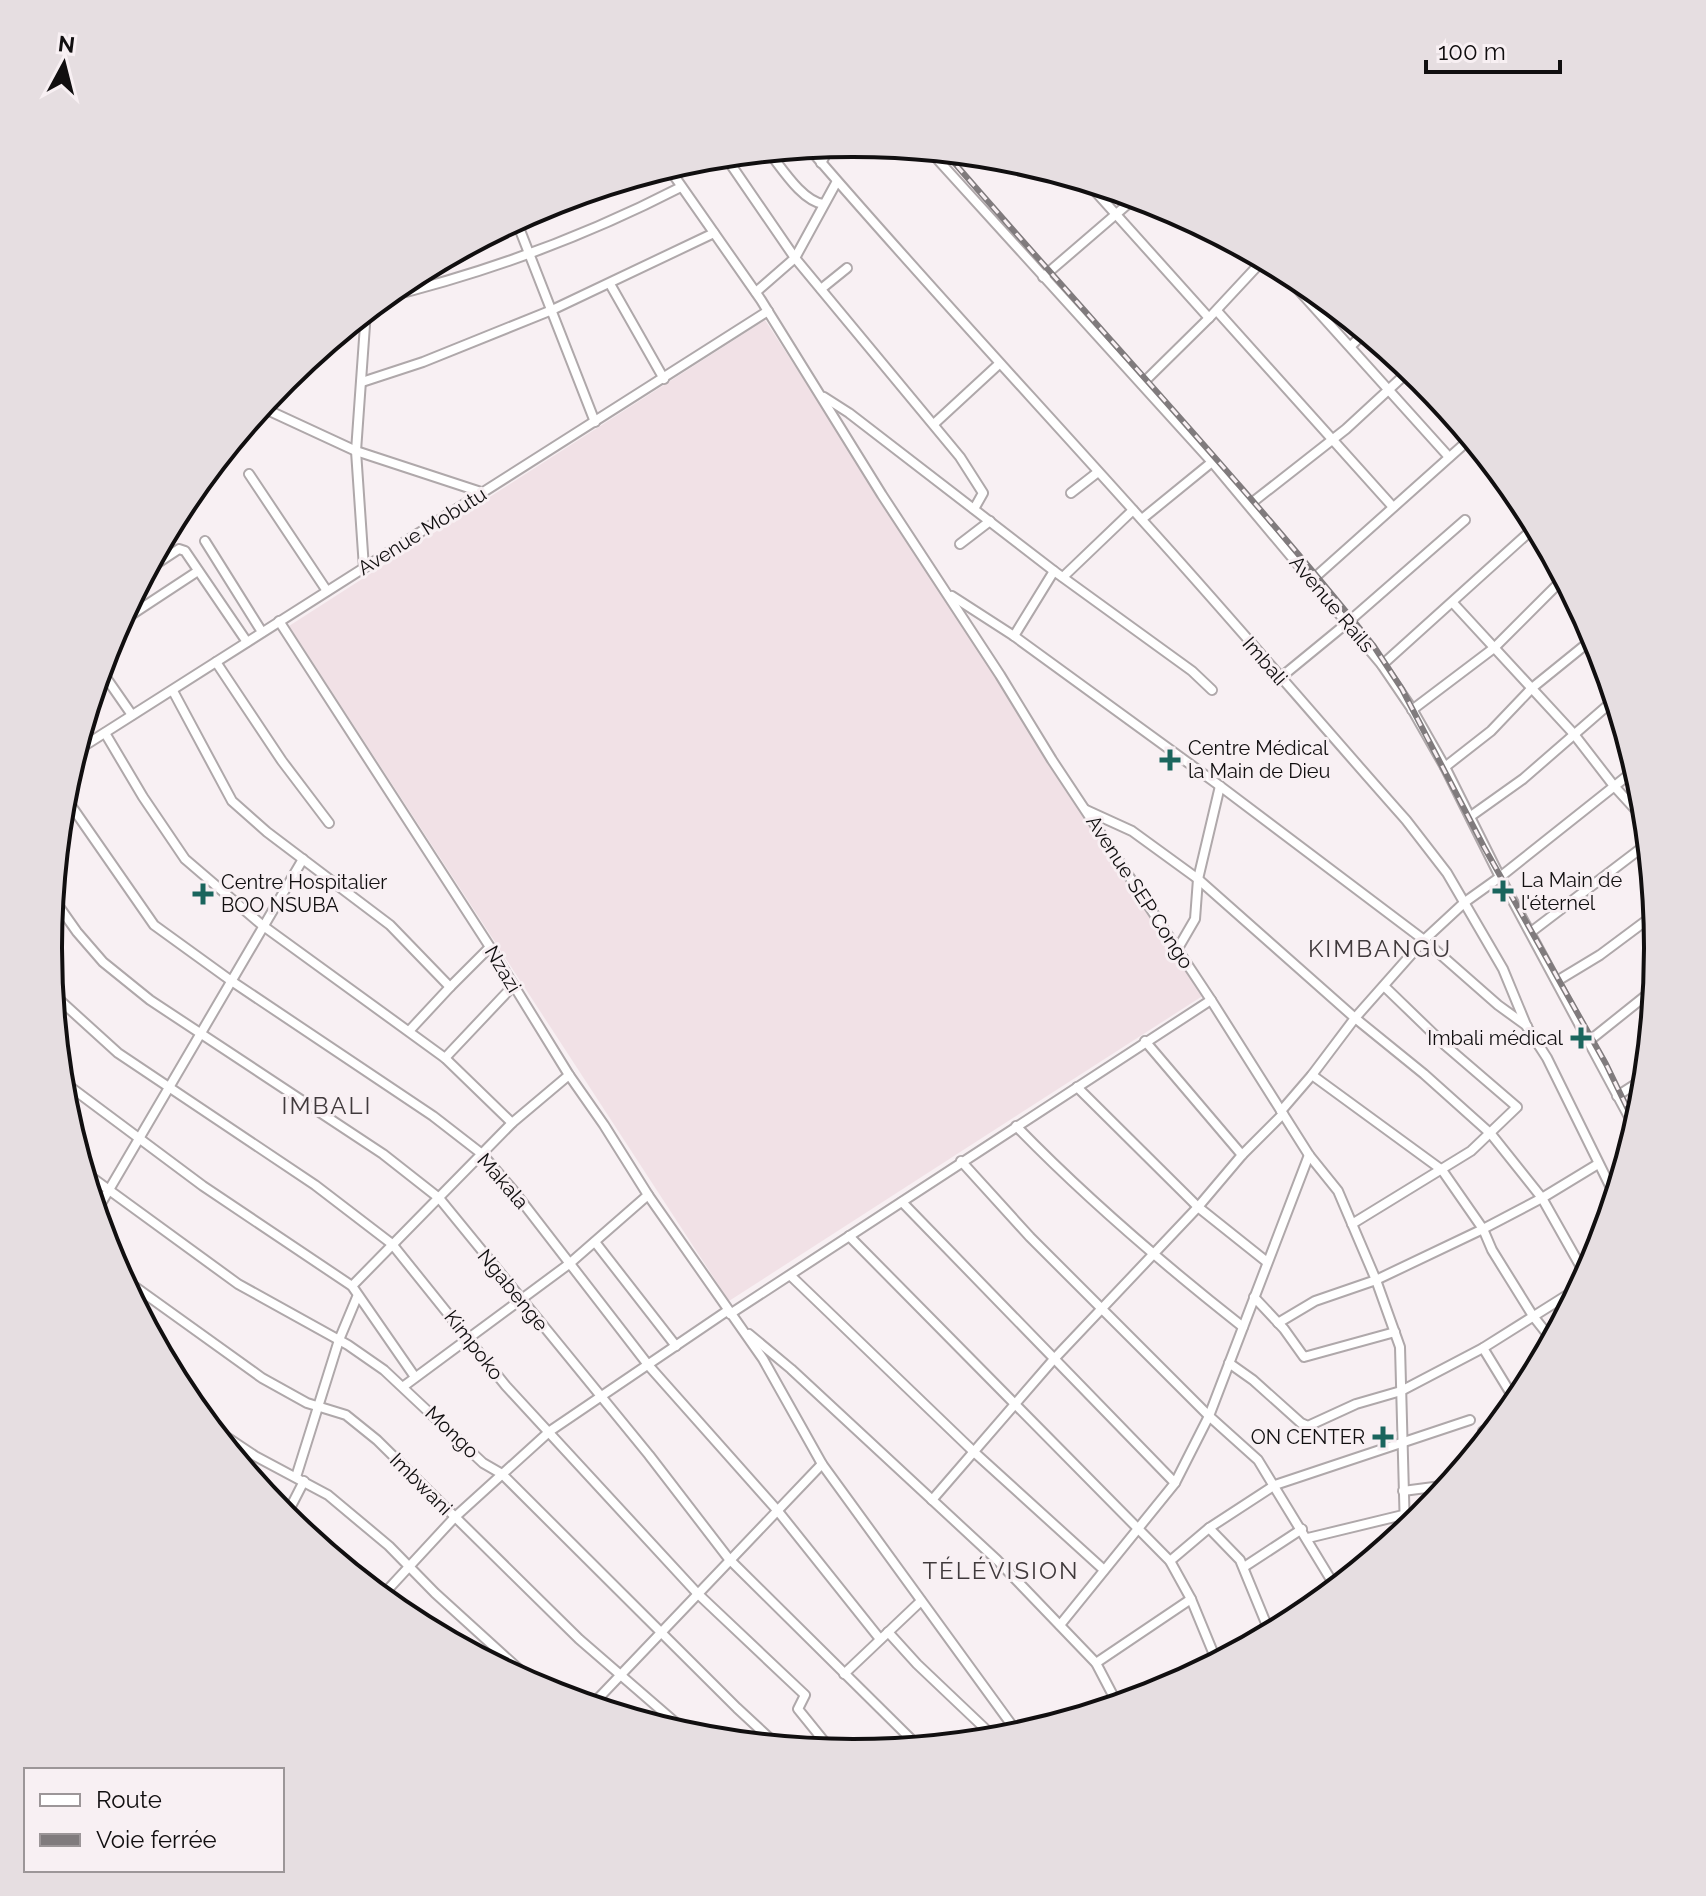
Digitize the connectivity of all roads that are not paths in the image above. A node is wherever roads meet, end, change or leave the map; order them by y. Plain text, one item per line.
1 (817, 158) edge
2 (824, 158) edge
3 (777, 161) edge
4 (940, 162) edge
5 (821, 163) junction
6 (732, 167) edge
7 (675, 178) edge
8 (836, 183) junction
9 (681, 187) junction
10 (1099, 197) edge
11 (823, 204) junction
12 (1126, 206) edge
13 (1115, 215) junction
14 (521, 231) edge
15 (714, 233) junction
16 (530, 253) junction
17 (795, 258) junction
18 (1255, 267) edge
19 (847, 268) dead end
20 (1043, 277) junction
21 (610, 284) junction
22 (420, 287) edge
23 (821, 289) junction
24 (756, 292) junction
25 (1312, 304) edge
26 (552, 310) junction
27 (768, 311) junction
28 (1217, 311) junction
29 (1209, 318) junction
30 (365, 325) edge
31 (1358, 339) edge
32 (1351, 346) junction
33 (999, 364) junction
34 (664, 379) junction
35 (1401, 379) edge
36 (362, 382) junction
37 (1142, 384) junction
38 (1388, 392) junction
39 (820, 394) junction
40 (272, 412) edge
41 (595, 422) junction
42 (935, 423) junction
43 (1331, 441) junction
44 (1463, 445) edge
45 (356, 451) junction
46 (1449, 457) junction
47 (1212, 462) junction
48 (1098, 472) junction
49 (249, 474) dead end
50 (481, 492) junction
51 (1071, 493) dead end
52 (1249, 505) junction
53 (1393, 507) junction
54 (974, 509) junction
55 (1133, 510) junction
56 (1142, 519) junction
57 (1465, 520) dead end
58 (990, 521) junction
59 (1527, 534) edge
60 (205, 541) dead end
61 (960, 544) dead end
62 (164, 560) edge
63 (364, 568) junction
64 (198, 571) junction
65 (1054, 571) junction
66 (1063, 577) junction
67 (1312, 580) junction
68 (1556, 586) edge
69 (327, 591) junction
70 (947, 593) junction
71 (1453, 603) junction
72 (138, 610) edge
73 (279, 621) junction
74 (1347, 623) junction
75 (262, 632) junction
76 (1014, 636) junction
77 (247, 642) junction
78 (1584, 646) edge
79 (1494, 648) junction
80 (216, 662) junction
81 (1382, 665) junction
82 (1280, 678) junction
83 (109, 681) edge
84 (1532, 688) junction
85 (1212, 690) dead end
86 (173, 691) junction
87 (1606, 706) edge
88 (1412, 710) junction
89 (132, 715) junction
90 (105, 733) junction
91 (1573, 733) junction
92 (89, 743) edge
93 (1445, 767) junction
94 (1625, 777) edge
95 (1220, 786) junction
96 (1614, 786) junction
97 (1631, 804) edge
98 (1086, 810) junction
99 (74, 811) edge
100 (1471, 816) junction
101 (329, 823) dead end
102 (1638, 851) edge
103 (303, 859) junction
104 (1500, 877) junction
105 (1198, 879) junction
106 (1465, 902) junction
107 (63, 913) edge
108 (1643, 923) edge
109 (262, 925) junction
110 (1531, 932) junction
111 (1424, 940) junction
112 (490, 947) junction
113 (1177, 950) junction
114 (230, 980) junction
115 (1557, 981) junction
116 (513, 986) junction
117 (450, 987) junction
118 (1385, 987) junction
119 (1642, 999) edge
120 (1211, 1000) junction
121 (65, 1005) edge
122 (1355, 1018) junction
123 (1527, 1027) junction
124 (410, 1030) junction
125 (200, 1032) junction
126 (1145, 1041) junction
127 (1589, 1041) junction
128 (445, 1058) junction
129 (569, 1075) junction
130 (1312, 1075) junction
131 (168, 1086) junction
132 (1077, 1087) junction
133 (1631, 1087) edge
134 (75, 1091) edge
135 (1617, 1096) junction
136 (1282, 1112) junction
137 (1626, 1113) edge
138 (512, 1123) junction
139 (1016, 1126) junction
140 (1491, 1134) junction
141 (138, 1138) junction
142 (482, 1154) junction
143 (1242, 1155) junction
144 (1309, 1155) junction
145 (961, 1161) junction
146 (1598, 1164) junction
147 (1442, 1170) junction
148 (98, 1181) edge
149 (1608, 1183) edge
150 (110, 1190) junction
151 (648, 1195) junction
152 (439, 1198) junction
153 (1542, 1198) junction
154 (103, 1200) edge
155 (902, 1202) junction
156 (1198, 1207) junction
157 (1352, 1224) junction
158 (1483, 1229) junction
159 (849, 1236) junction
160 (595, 1242) junction
161 (392, 1244) junction
162 (1152, 1255) junction
163 (1267, 1262) junction
164 (1579, 1263) edge
165 (569, 1264) junction
166 (791, 1276) junction
167 (1376, 1280) junction
168 (352, 1286) junction
169 (141, 1291) edge
170 (357, 1297) junction
171 (1254, 1297) junction
172 (1562, 1298) edge
173 (520, 1300) junction
174 (1101, 1308) junction
175 (729, 1313) junction
176 (1533, 1316) junction
177 (1278, 1323) junction
178 (1243, 1327) junction
179 (743, 1328) junction
180 (1545, 1331) edge
181 (1395, 1332) junction
182 (469, 1338) junction
183 (339, 1340) junction
184 (676, 1346) junction
185 (1483, 1348) junction
186 (1054, 1359) junction
187 (1229, 1363) junction
188 (649, 1366) junction
189 (415, 1377) junction
190 (404, 1386) junction
191 (1509, 1390) edge
192 (1401, 1391) junction
193 (601, 1398) junction
194 (1015, 1405) junction
195 (319, 1407) junction
196 (1209, 1416) junction
197 (1470, 1420) dead end
198 (550, 1431) junction
199 (1404, 1442) junction
200 (236, 1443) edge
201 (974, 1452) junction
202 (822, 1464) junction
203 (502, 1474) junction
204 (300, 1479) junction
205 (1175, 1483) junction
206 (1275, 1485) junction
207 (1431, 1487) edge
208 (1403, 1491) junction
209 (932, 1500) junction
210 (291, 1503) edge
211 (777, 1510) junction
212 (1403, 1515) joint
213 (455, 1517) junction
214 (1139, 1528) junction
215 (1209, 1528) junction
216 (1305, 1533) junction
217 (729, 1559) junction
218 (1170, 1561) junction
219 (409, 1565) junction
220 (1244, 1567) junction
221 (1104, 1570) junction
222 (1331, 1579) edge
223 (389, 1588) edge
224 (697, 1593) junction
225 (1191, 1599) junction
226 (921, 1601) junction
227 (1266, 1622) edge
228 (1060, 1625) junction
229 (661, 1632) junction
230 (888, 1632) junction
231 (880, 1639) junction
232 (1213, 1652) edge
233 (508, 1659) edge
234 (1096, 1663) junction
235 (844, 1674) junction
236 (619, 1676) junction
237 (1113, 1695) edge
238 (599, 1697) edge
239 (668, 1717) edge
240 (1010, 1723) edge
241 (984, 1728) edge
242 (765, 1733) edge
243 (907, 1737) edge
244 (821, 1738) edge

1 - 5 street
2 - 5 street
3 - 11 street
4 - 20 street, Avenue Rails
5 - 8 street, Imbali
6 - 17 street
7 - 9 street, Avenue SEP Congo
8 - 11 street
8 - 33 street, Imbali
9 - 15 street, Avenue SEP Congo
9 - 16 street
10 - 13 street
11 - 17 street
12 - 13 street
13 - 20 street
13 - 29 street
14 - 16 street
15 - 21 street
15 - 24 street, Avenue SEP Congo
16 - 22 street
16 - 26 street
17 - 23 street
17 - 24 street
18 - 28 street
19 - 23 street
20 - 37 street, Avenue Rails
21 - 26 street
21 - 34 street
23 - 42 street
24 - 27 street, Avenue SEP Congo
25 - 32 street
26 - 36 street
26 - 41 street
27 - 34 street, Avenue Mobutu
27 - 39 street, Avenue SEP Congo
28 - 29 street
28 - 43 street
29 - 37 street
30 - 36 street
31 - 32 street
32 - 38 street
33 - 42 street
33 - 48 street, Imbali
34 - 41 street, Avenue Mobutu
35 - 38 street
36 - 45 street
37 - 47 street, Avenue Rails
38 - 43 street
38 - 46 street
39 - 54 street
39 - 70 street, Avenue SEP Congo
40 - 45 street
41 - 50 street, Avenue Mobutu
42 - 54 street
43 - 52 street
43 - 53 street
44 - 46 street
45 - 50 street
45 - 63 street
46 - 53 street
47 - 52 street, Avenue Rails
47 - 56 street
48 - 51 street
48 - 55 street, Imbali
49 - 69 street
50 - 63 street, Avenue Mobutu
52 - 67 street, Avenue Rails
53 - 67 street
54 - 58 street
55 - 56 street, Imbali
55 - 66 street
56 - 82 street, Imbali
57 - 74 street
58 - 61 street
58 - 65 street
59 - 71 street
60 - 75 street
62 - 64 street
63 - 69 street, Avenue Mobutu
64 - 72 street
64 - 77 street
65 - 66 street
65 - 76 street
66 - 85 street
67 - 74 street, Avenue Rails
68 - 79 street
69 - 73 street, Avenue Mobutu
70 - 76 street
70 - 98 street, Avenue SEP Congo
71 - 79 street
71 - 81 street
73 - 75 street, Avenue Mobutu
73 - 112 street, Nzazi
74 - 81 street, Avenue Rails
74 - 82 street
75 - 77 street, Avenue Mobutu
76 - 95 street
77 - 80 street, Avenue Mobutu
78 - 84 street
79 - 84 street
79 - 88 street
80 - 86 street, Avenue Mobutu
80 - 101 street
81 - 88 street, Avenue Rails
82 - 106 street, Imbali
83 - 89 street
84 - 91 street
84 - 93 street
86 - 89 street, Avenue Mobutu
86 - 103 street
87 - 91 street
88 - 93 street, Avenue Rails
89 - 90 street, Avenue Mobutu
90 - 92 street, Avenue Mobutu
90 - 109 street
91 - 96 street
91 - 100 street
93 - 100 street, Avenue Rails
94 - 96 street
95 - 105 street
95 - 111 street
96 - 97 street
96 - 104 street
98 - 105 street
98 - 113 street, Avenue SEP Congo
99 - 114 street, Makala
100 - 104 street, Avenue Rails
102 - 110 street
103 - 109 street
103 - 117 street
104 - 106 street
104 - 110 street, Avenue Rails
105 - 113 street
105 - 122 street
106 - 111 street
106 - 123 street, Imbali
107 - 125 street, Ngabenge
108 - 115 street
109 - 114 street
109 - 124 street
110 - 115 street, Avenue Rails
111 - 118 street
111 - 123 street
112 - 116 street, Nzazi
112 - 117 street
113 - 120 street, Avenue SEP Congo
114 - 125 street
114 - 142 street, Makala
115 - 127 street, Avenue Rails
116 - 128 street
116 - 129 street, Nzazi
117 - 124 street
118 - 122 street
118 - 140 street
119 - 127 street
120 - 126 street
120 - 136 street, Avenue SEP Congo
121 - 131 street, Kimpoko
122 - 130 street
122 - 140 street
123 - 146 street, Imbali
124 - 128 street
125 - 131 street
125 - 152 street, Ngabenge
126 - 132 street
126 - 143 street
127 - 135 street, Avenue Rails
128 - 138 street
129 - 138 street
129 - 151 street, Nzazi
130 - 136 street
130 - 147 street
131 - 141 street
131 - 161 street, Kimpoko
132 - 139 street
132 - 156 street
133 - 135 street
134 - 141 street
135 - 137 street, Avenue Rails
136 - 143 street
136 - 144 street, Avenue SEP Congo
138 - 142 street
139 - 145 street
139 - 162 street
140 - 147 street
140 - 153 street
141 - 150 street
141 - 168 street
142 - 152 street
142 - 165 street, Makala
143 - 156 street
144 - 157 street, Avenue SEP Congo
144 - 163 street
145 - 155 street
145 - 174 street
146 - 149 street, Imbali
146 - 153 street
147 - 157 street
147 - 158 street
148 - 150 street, Mongo
150 - 154 street
150 - 183 street, Mongo
151 - 160 street
151 - 175 street, Nzazi
152 - 161 street
152 - 173 street, Ngabenge
153 - 158 street
153 - 164 street
155 - 159 street
155 - 186 street
156 - 162 street
156 - 163 street
157 - 167 street, Avenue SEP Congo
158 - 167 street
158 - 176 street
159 - 166 street
159 - 194 street
160 - 165 street
160 - 184 street
161 - 168 street
161 - 182 street, Kimpoko
162 - 174 street
162 - 178 street
163 - 171 street
165 - 173 street
165 - 188 street, Makala
166 - 175 street
166 - 201 street
167 - 177 street
167 - 181 street, Avenue SEP Congo
168 - 170 street
169 - 195 street, Imbwani
170 - 183 street
170 - 189 street
171 - 177 street
171 - 178 street
172 - 176 street
173 - 182 street
173 - 193 street, Ngabenge
174 - 186 street
174 - 196 street
175 - 179 street, Nzazi
175 - 184 street
176 - 180 street
176 - 185 street
177 - 181 street
178 - 187 street
179 - 202 street
179 - 209 street
181 - 192 street, Avenue SEP Congo
182 - 189 street
182 - 198 street, Kimpoko
183 - 190 street, Mongo
183 - 195 street
184 - 188 street
185 - 191 street
185 - 192 street
186 - 194 street
186 - 205 street
187 - 192 street
187 - 196 street
188 - 193 street
188 - 211 street, Makala
189 - 190 street
190 - 203 street, Mongo
192 - 199 street, Avenue SEP Congo
193 - 198 street
193 - 217 street, Ngabenge
194 - 201 street
194 - 214 street
195 - 204 street
195 - 213 street, Imbwani
196 - 205 street
196 - 206 street
197 - 199 street
198 - 203 street
198 - 224 street, Kimpoko
199 - 206 street
199 - 208 street, Avenue SEP Congo
200 - 204 street
201 - 209 street
201 - 221 street
202 - 211 street
202 - 226 street
203 - 213 street
203 - 229 street, Mongo
204 - 210 street
204 - 219 street
205 - 214 street
206 - 215 street
206 - 216 street
207 - 208 street
208 - 212 street, Avenue SEP Congo
209 - 228 street
211 - 217 street
211 - 231 street, Makala
212 - 216 street
213 - 219 street
213 - 236 street, Imbwani
214 - 218 street
214 - 221 street
215 - 218 street
215 - 220 street
216 - 220 street
216 - 222 street
217 - 224 street
217 - 235 street, Ngabenge
218 - 225 street
219 - 223 street
219 - 233 street
220 - 227 street
221 - 228 street
224 - 229 street
224 - 244 street, Kimpoko
225 - 232 street
225 - 234 street
226 - 230 street
226 - 240 street
228 - 234 street
229 - 236 street
229 - 242 street, Mongo
230 - 231 street
230 - 241 street
231 - 235 street
234 - 237 street
235 - 243 street, Ngabenge
236 - 238 street
236 - 239 street, Imbwani

